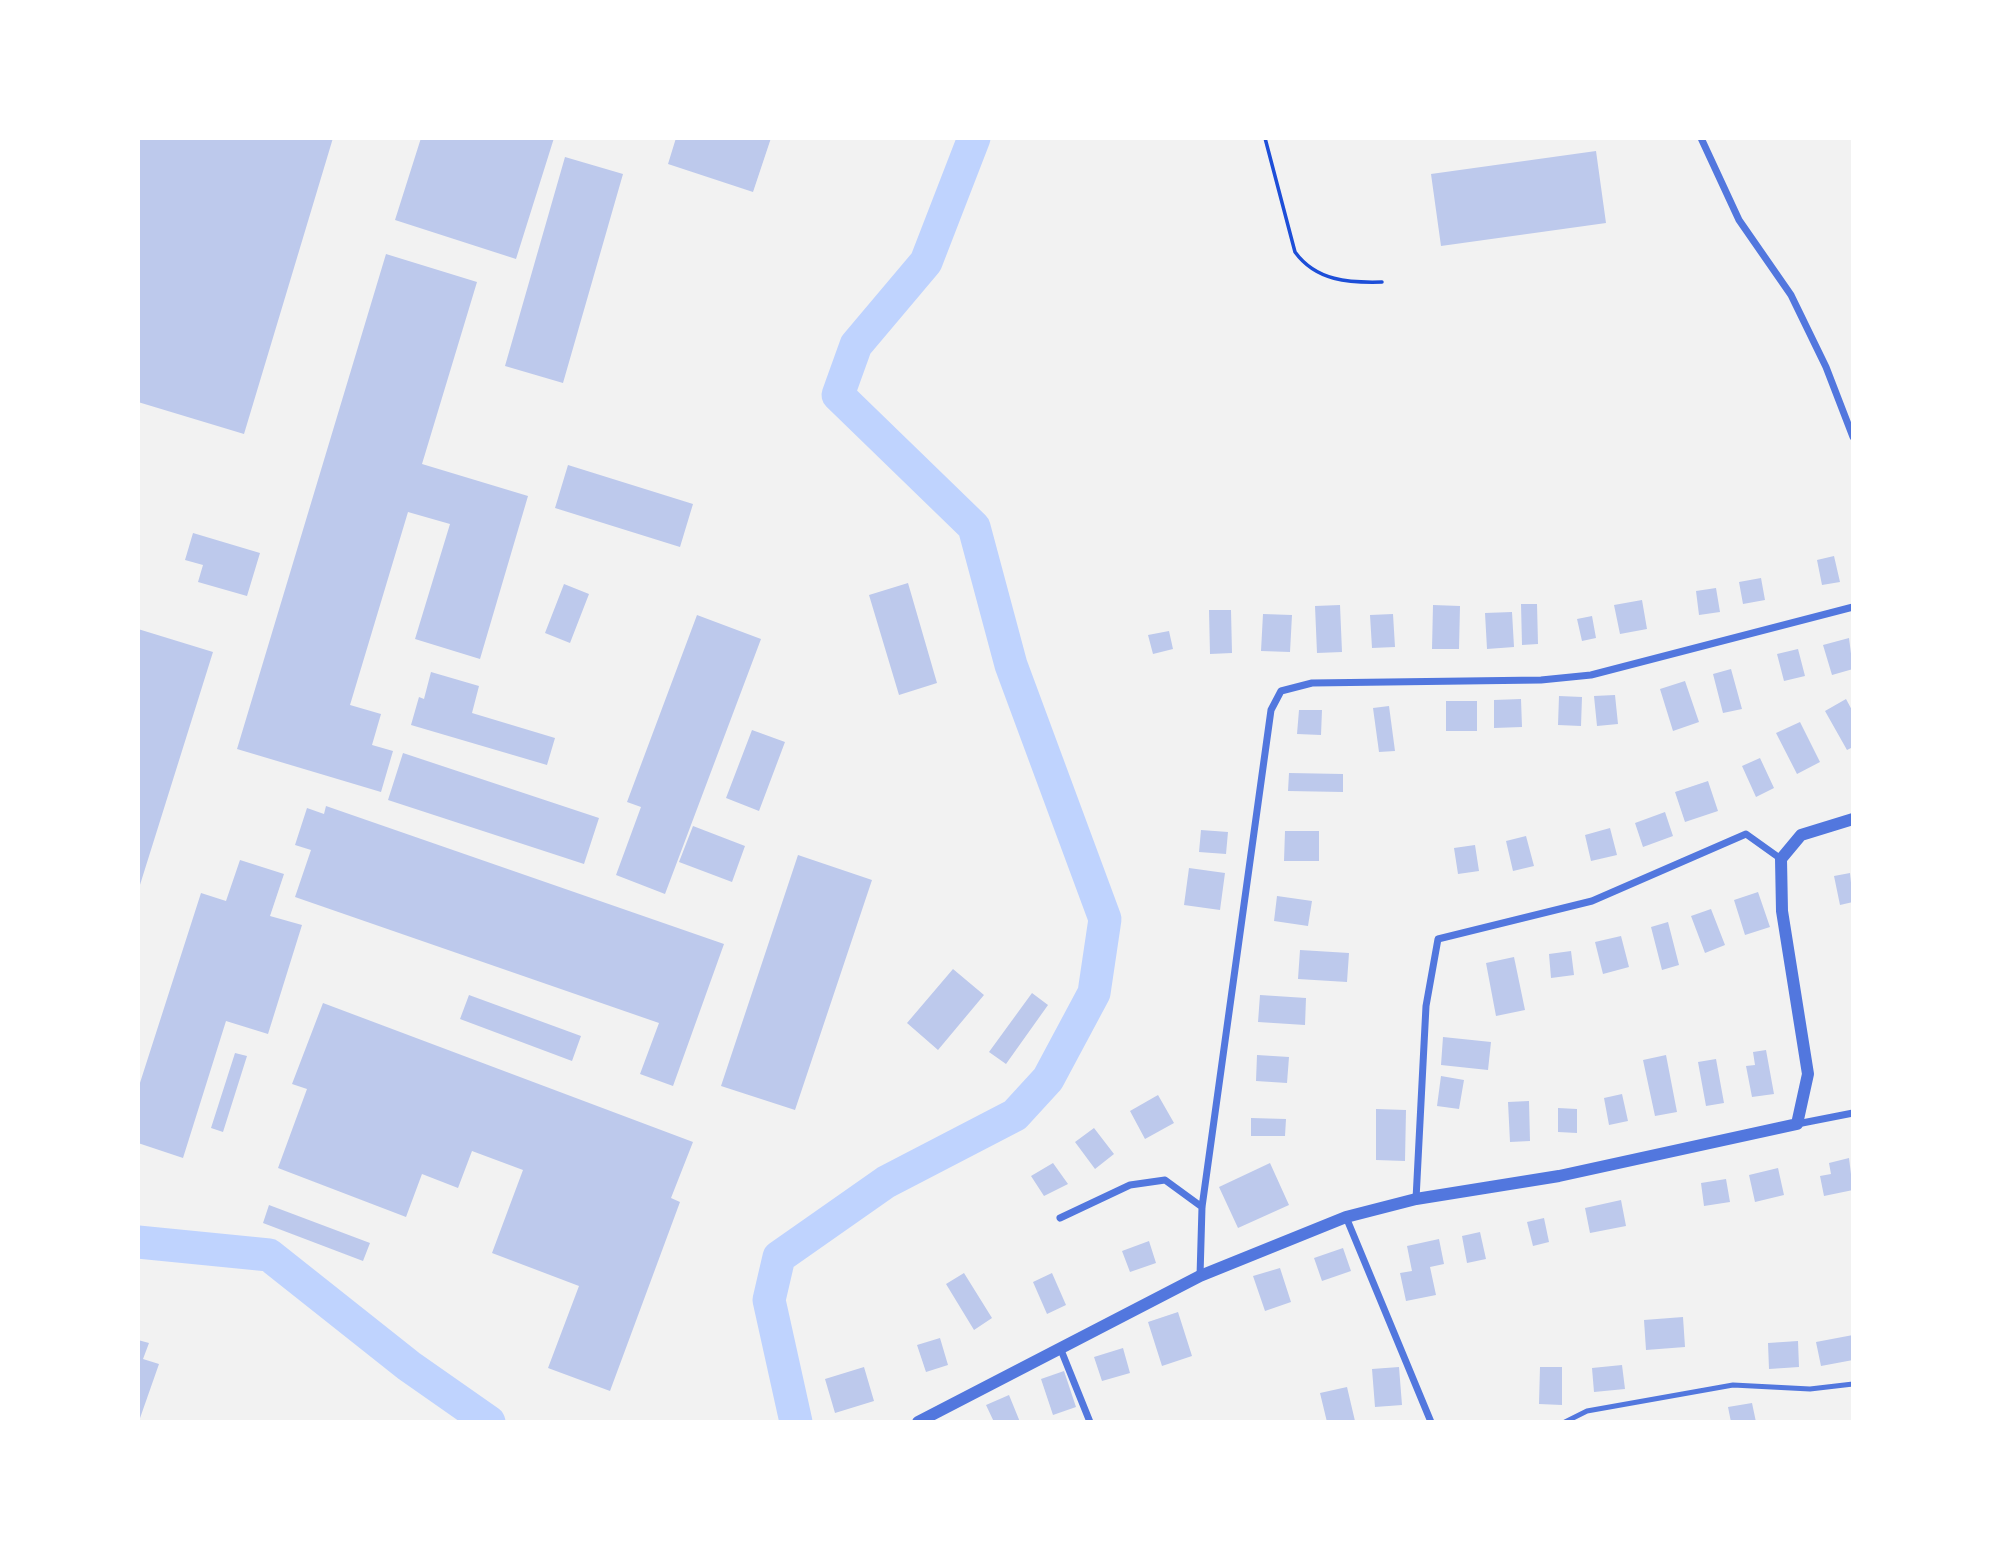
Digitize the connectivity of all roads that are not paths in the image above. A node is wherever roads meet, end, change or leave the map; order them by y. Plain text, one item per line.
1 (1701, 138) edge
2 (1853, 437) edge
3 (1853, 607) edge
4 (1853, 819) edge
5 (1781, 859) junction
6 (1852, 1114) edge
7 (1797, 1124) junction
8 (1416, 1199) junction
9 (1202, 1207) junction
10 (1346, 1217) junction
11 (1060, 1218) dead end
12 (1200, 1276) junction
13 (1061, 1350) junction
14 (1853, 1384) edge
15 (918, 1422) edge
16 (1090, 1422) edge
17 (1431, 1422) edge
18 (1564, 1422) edge

1 - 2 street
3 - 9 street
4 - 5 street
5 - 7 street
5 - 8 street
6 - 7 street
7 - 8 street
8 - 10 street
9 - 11 street
9 - 12 street
10 - 12 street
10 - 17 street
12 - 13 street
13 - 15 street
13 - 16 street
14 - 18 lane

